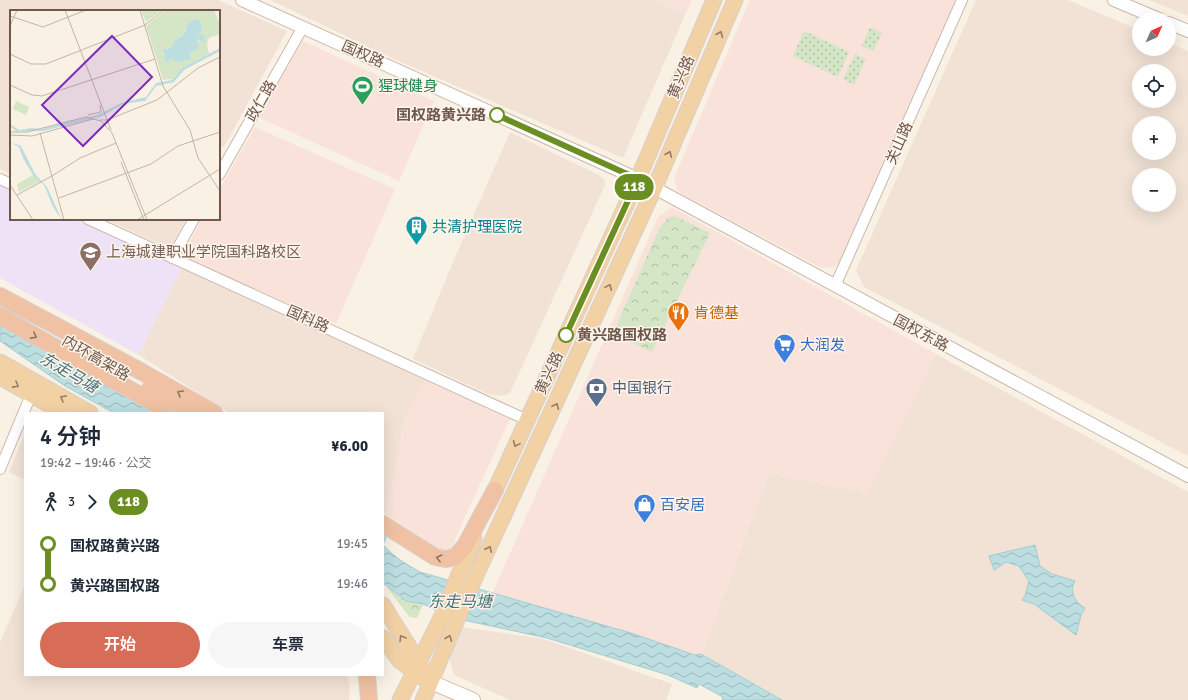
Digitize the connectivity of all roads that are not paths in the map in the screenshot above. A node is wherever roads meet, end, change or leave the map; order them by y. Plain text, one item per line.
1 (242, 0) edge
2 (714, 0) edge
3 (735, 0) edge
4 (962, 0) edge
5 (1114, 0) edge
6 (1142, 12) edge
7 (1176, 26) edge
8 (303, 27) junction
9 (1188, 31) edge
10 (220, 173) edge
11 (0, 178) edge
12 (638, 179) junction
13 (10, 183) edge
14 (654, 190) junction
15 (90, 220) edge
16 (193, 220) edge
17 (172, 258) junction
18 (835, 286) junction
19 (0, 296) edge
20 (0, 303) edge
21 (0, 316) edge
22 (0, 362) edge
23 (0, 376) edge
24 (34, 388) junction
25 (63, 412) edge
26 (88, 412) edge
27 (169, 412) edge
28 (190, 412) edge
29 (212, 412) edge
30 (527, 420) junction
31 (0, 469) edge
32 (1188, 476) edge
33 (495, 490) junction
34 (384, 525) edge
35 (384, 607) edge
36 (449, 618) junction
37 (384, 639) edge
38 (417, 668) junction
39 (367, 676) edge
40 (378, 676) edge
41 (431, 682) junction
42 (369, 700) edge
43 (379, 700) edge
44 (400, 700) edge
45 (423, 700) edge
46 (473, 700) edge

1 - 8 street, 国权路
2 - 12 main road, 黄兴路
14 -> 3 main road, 黄兴路
4 - 18 street, 关山路
5 - 6 street
7 - 9 street
8 - 10 street, 政仁路
8 - 12 street, 国权路
11 - 13 street
12 - 14 street, 国权路
12 - 30 main road, 黄兴路
14 - 18 street, 国权东路
36 -> 14 main road, 黄兴路
15 - 17 street, 国科路
16 - 17 street
17 - 30 street, 国科路
18 - 32 street, 国权东路
29 -> 19 highway
20 - 28 highway, 内环高架路
21 -> 27 highway, 内环高架路
22 - 24 main road
23 -> 24 main road
24 - 25 main road
26 -> 24 main road
24 - 31 street
30 -> 33 main road, 黄兴路
33 -> 34 highway
33 - 36 main road, 黄兴路
38 -> 35 main road
36 - 38 main road, 黄兴路
41 -> 36 main road, 黄兴路
37 - 38 main road
38 - 41 main road
38 - 44 main road, 黄兴路
39 - 42 highway
40 - 43 highway
41 - 45 main road, 黄兴路
41 - 46 main road

